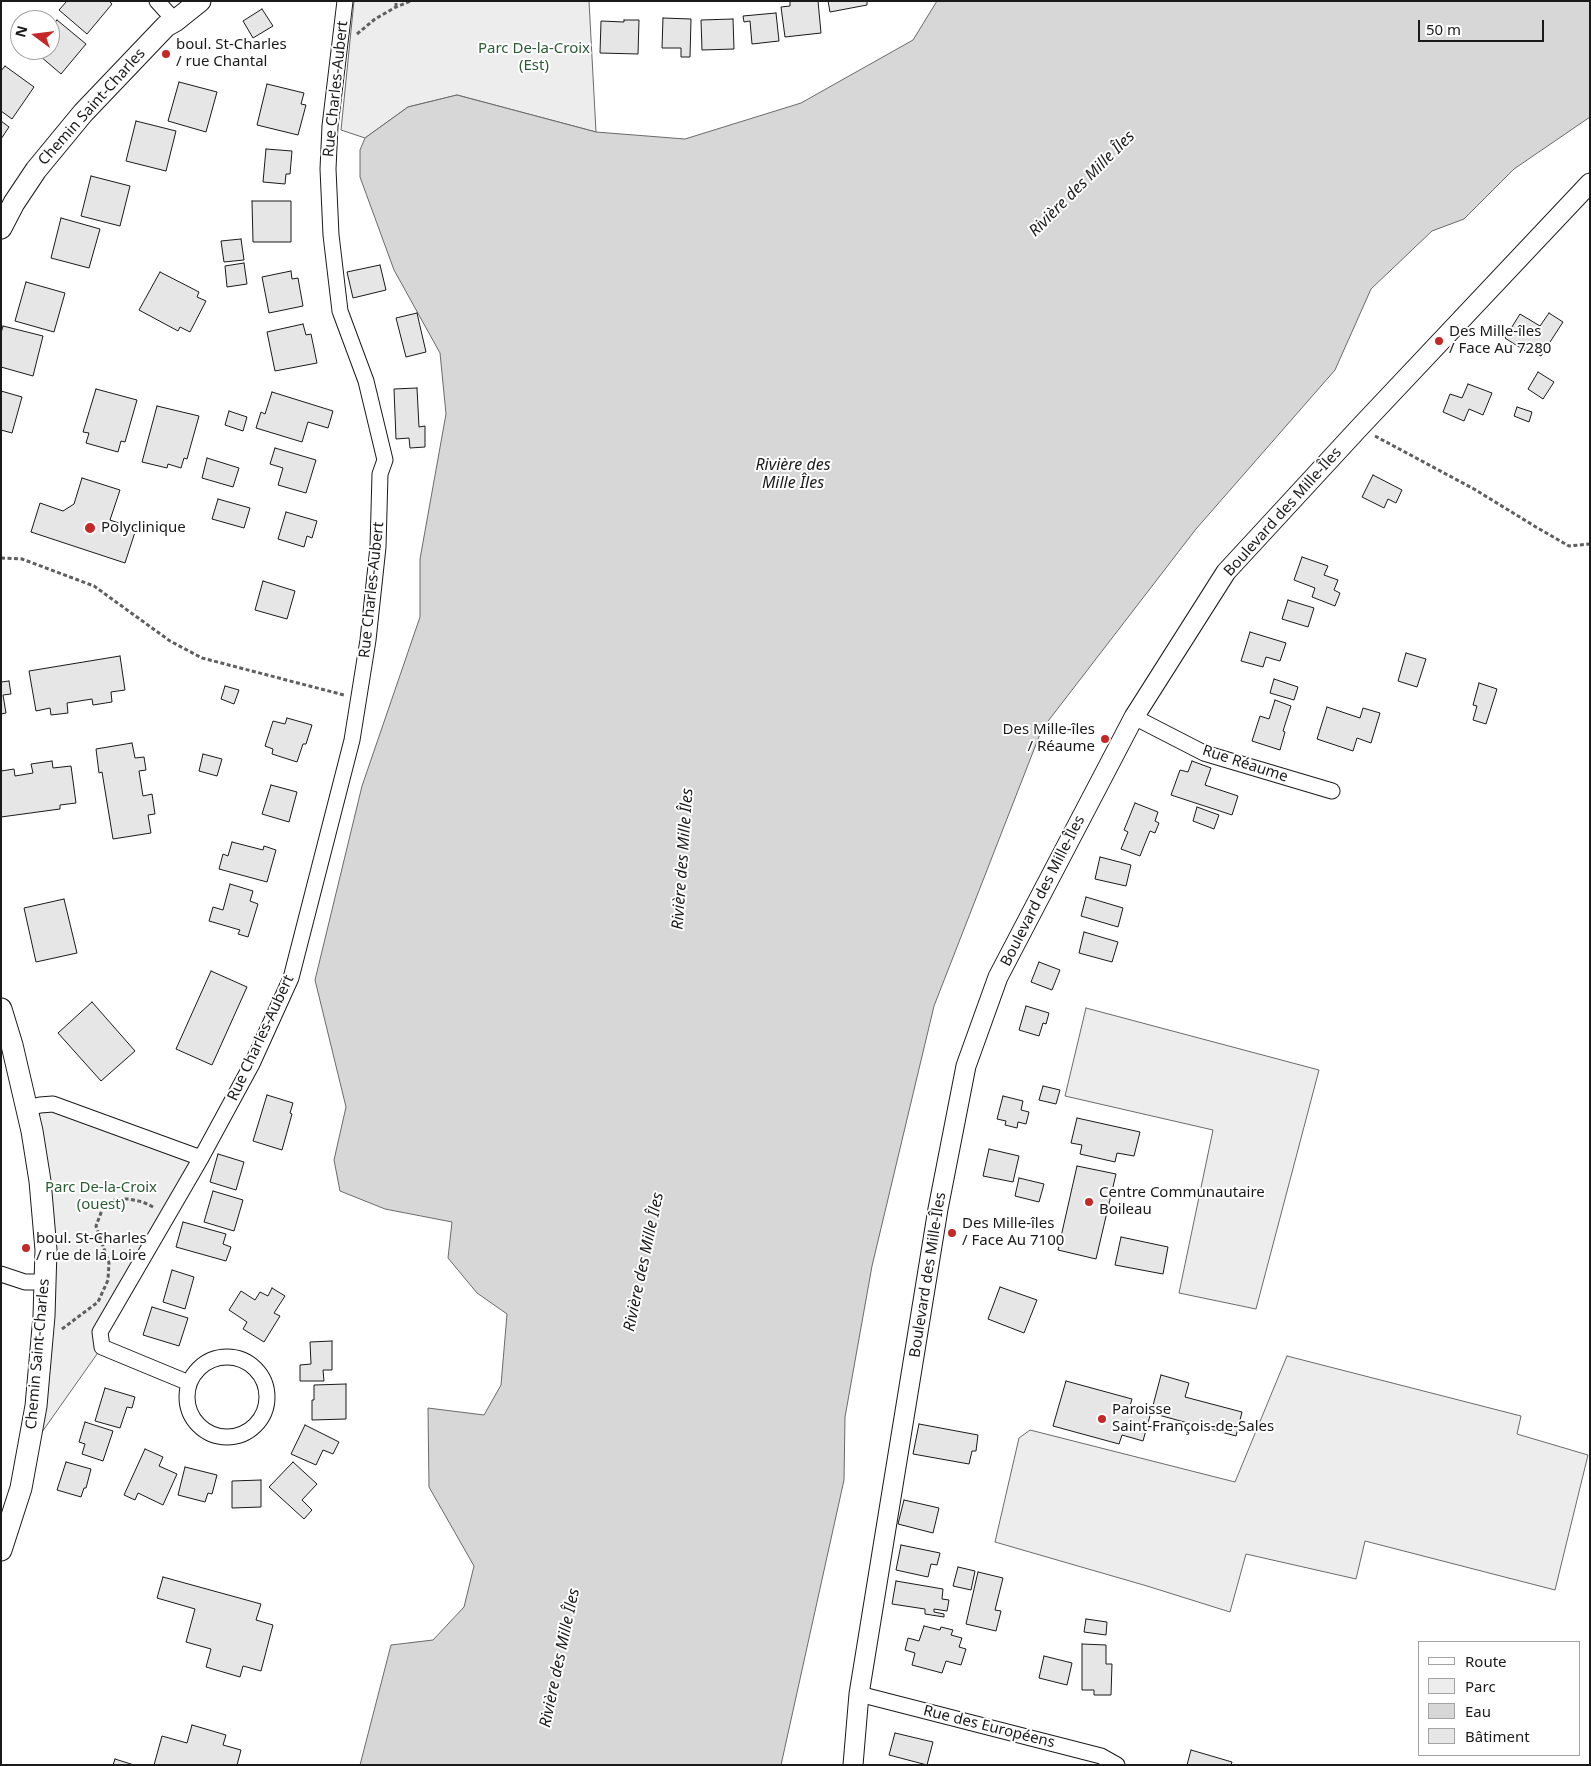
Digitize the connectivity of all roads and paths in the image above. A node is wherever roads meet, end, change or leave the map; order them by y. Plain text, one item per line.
1 (157, 1) edge
2 (200, 1) edge
3 (345, 1) edge
4 (396, 1) edge
5 (411, 1) edge
6 (396, 7) junction
7 (175, 21) junction
8 (339, 49) junction
9 (1590, 183) edge
10 (1, 228) edge
11 (1359, 428) junction
12 (1590, 544) edge
13 (1, 558) edge
14 (359, 698) junction
15 (1134, 717) junction
16 (1332, 791) dead end
17 (1, 1010) edge
18 (28, 1108) junction
19 (201, 1158) junction
20 (168, 1215) junction
21 (1, 1274) edge
22 (46, 1282) junction
23 (42, 1348) junction
24 (189, 1384) junction
25 (1, 1550) edge
26 (859, 1694) junction
27 (853, 1765) edge
28 (1117, 1765) edge

1 - 7 street
2 - 7 main road, Chemin Saint-Charles
3 - 8 street, Rue Charles-Aubert
4 - 6 path
5 - 6 path
6 - 8 path
7 - 10 main road, Chemin Saint-Charles
8 - 14 street, Rue Charles-Aubert
9 - 11 street, Boulevard des Mille-Îles
11 - 12 path
11 - 15 street, Boulevard des Mille-Îles
13 - 14 path
14 - 19 street, Rue Charles-Aubert
15 - 16 street, Rue Réaume
15 - 26 street, Boulevard des Mille-Îles
17 - 18 main road, Chemin Saint-Charles
18 - 19 street
18 - 22 main road, Chemin Saint-Charles
19 - 20 street, Rue Charles-Aubert
20 - 23 path
20 - 24 street, Rue Charles-Aubert
21 - 22 street
22 - 23 main road, Chemin Saint-Charles
23 - 25 main road, Chemin Saint-Charles
24 - 24 street
26 - 27 street, Boulevard des Mille-Îles
26 - 28 street, Rue des Européens

